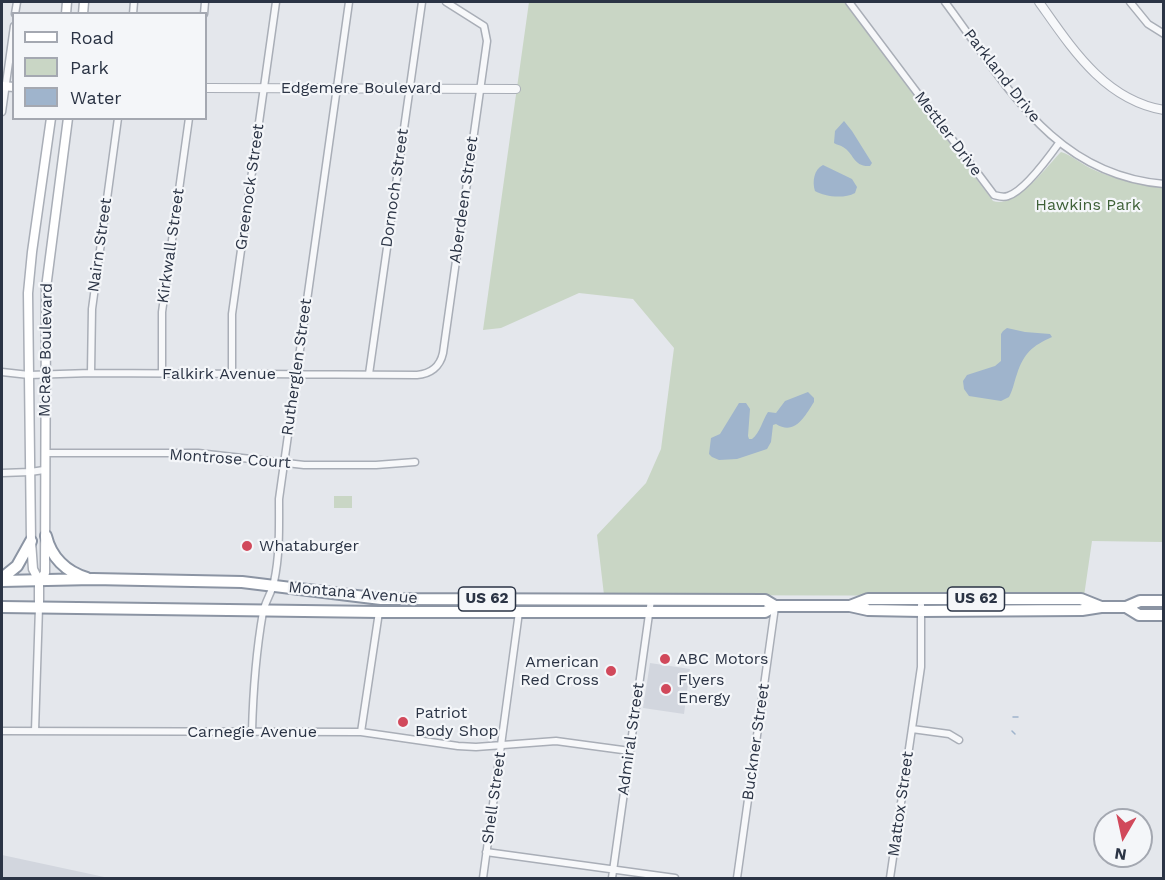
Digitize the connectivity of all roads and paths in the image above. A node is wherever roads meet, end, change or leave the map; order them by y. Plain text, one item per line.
1 (276, 2) edge
2 (349, 2) edge
3 (422, 2) edge
4 (446, 2) edge
5 (849, 2) edge
6 (945, 2) edge
7 (1039, 2) edge
8 (1130, 2) edge
9 (1164, 34) edge
10 (12, 43) edge
11 (7, 86) edge
12 (264, 87) junction
13 (207, 88) edge
14 (337, 88) junction
15 (409, 88) junction
16 (480, 88) junction
17 (516, 89) dead end
18 (1164, 110) edge
19 (2, 112) edge
20 (51, 120) edge
21 (68, 120) edge
22 (118, 120) edge
23 (189, 120) edge
24 (1059, 143) junction
25 (1164, 184) edge
26 (436, 368) joint
27 (2, 372) edge
28 (91, 373) junction
29 (162, 373) junction
30 (232, 373) junction
31 (45, 374) junction
32 (296, 374) junction
33 (369, 374) junction
34 (29, 375) junction
35 (45, 453) junction
36 (415, 462) dead end
37 (284, 463) junction
38 (44, 470) junction
39 (2, 472) edge
40 (30, 472) junction
41 (46, 536) junction
42 (32, 541) junction
43 (2, 579) edge
44 (93, 579) junction
45 (39, 581) junction
46 (274, 585) junction
47 (651, 600) junction
48 (1164, 601) edge
49 (852, 605) junction
50 (775, 606) junction
51 (1098, 606) junction
52 (2, 607) edge
53 (39, 607) junction
54 (1126, 607) junction
55 (921, 608) junction
56 (264, 609) junction
57 (519, 611) junction
58 (379, 612) junction
59 (649, 612) junction
60 (1164, 615) edge
61 (912, 729) junction
62 (2, 731) edge
63 (35, 731) junction
64 (252, 732) junction
65 (361, 732) junction
66 (959, 740) dead end
67 (501, 745) junction
68 (630, 751) junction
69 (486, 852) junction
70 (613, 870) junction
71 (483, 879) edge
72 (612, 879) edge
73 (675, 879) edge
74 (737, 879) edge
75 (890, 879) edge

1 - 12 street, Greenock Street
2 - 14 street, Rutherglen Street
3 - 15 street, Dornoch Street
4 - 16 street, Aberdeen Street
5 - 24 street, Mettler Drive
6 - 24 street, Parkland Drive
7 - 18 street
8 - 9 street
10 - 11 street
11 - 19 street
12 - 13 street, Edgemere Boulevard
12 - 14 street, Edgemere Boulevard
12 - 30 street, Greenock Street
14 - 15 street, Edgemere Boulevard
14 - 32 street, Rutherglen Street
15 - 16 street, Edgemere Boulevard
15 - 33 street, Dornoch Street
16 - 17 street, Edgemere Boulevard
16 - 26 street, Aberdeen Street
20 - 34 main road, McRae Boulevard
21 - 31 main road, McRae Boulevard
22 - 28 street, Nairn Street
23 - 29 street, Kirkwall Street
24 - 25 street, Parkland Drive
26 - 33 street, Falkirk Avenue
27 - 34 street, Falkirk Avenue
28 - 29 street, Falkirk Avenue
28 - 31 street, Falkirk Avenue
29 - 30 street, Falkirk Avenue
30 - 32 street, Falkirk Avenue
31 - 34 street, Falkirk Avenue
31 - 35 main road, McRae Boulevard
32 - 33 street, Falkirk Avenue
32 - 37 street, Rutherglen Street
34 - 40 main road, McRae Boulevard
35 - 37 street, Montrose Court
35 - 38 main road, McRae Boulevard
36 - 37 street, Montrose Court
37 - 46 street, Rutherglen Street
38 - 40 street
38 - 41 main road, McRae Boulevard
39 - 40 street
40 - 42 main road, McRae Boulevard
41 - 44 highway
41 - 45 main road, McRae Boulevard
42 - 43 highway
42 - 45 main road, McRae Boulevard
43 - 45 highway, Montana Avenue / US 62
44 - 45 highway, Montana Avenue / US 62
44 - 46 highway, Montana Avenue / US 62
45 - 53 main road, McRae Boulevard
46 - 47 highway, Montana Avenue / US 62
46 - 56 street, Rutherglen Street
47 - 50 highway, Montana Avenue / US 62
47 - 59 street, Admiral Street
48 - 54 highway, Montana Avenue / US 62
49 - 50 highway, Montana Avenue / US 62
49 - 51 highway, Montana Avenue / US 62
49 - 55 highway, Montana Avenue
50 - 59 highway, Montana Avenue / US 62
50 - 74 street, Buckner Street
51 - 54 highway, Montana Avenue / US 62
51 - 55 highway, Montana Avenue / US 62
52 - 53 highway, Montana Avenue / US 62
53 - 56 highway, Montana Avenue / US 62
53 - 63 street
54 - 60 highway, Montana Avenue / US 62
55 - 61 street, Mattox Street
56 - 58 highway, Montana Avenue / US 62
56 - 64 street, Rutherglen Street
57 - 58 highway, Montana Avenue / US 62
57 - 59 highway, Montana Avenue / US 62
57 - 67 street, Shell Street
58 - 65 street
59 - 68 street, Admiral Street
61 - 66 street, Mattox Street
61 - 75 street, Mattox Street
62 - 63 street, Carnegie Avenue
63 - 64 street, Carnegie Avenue
64 - 65 street, Carnegie Avenue
65 - 67 street, Carnegie Avenue
67 - 68 street, Carnegie Avenue
67 - 69 street, Shell Street
68 - 70 street, Admiral Street
69 - 70 street
69 - 71 street, Shell Street
70 - 72 street, Admiral Street
70 - 73 street

